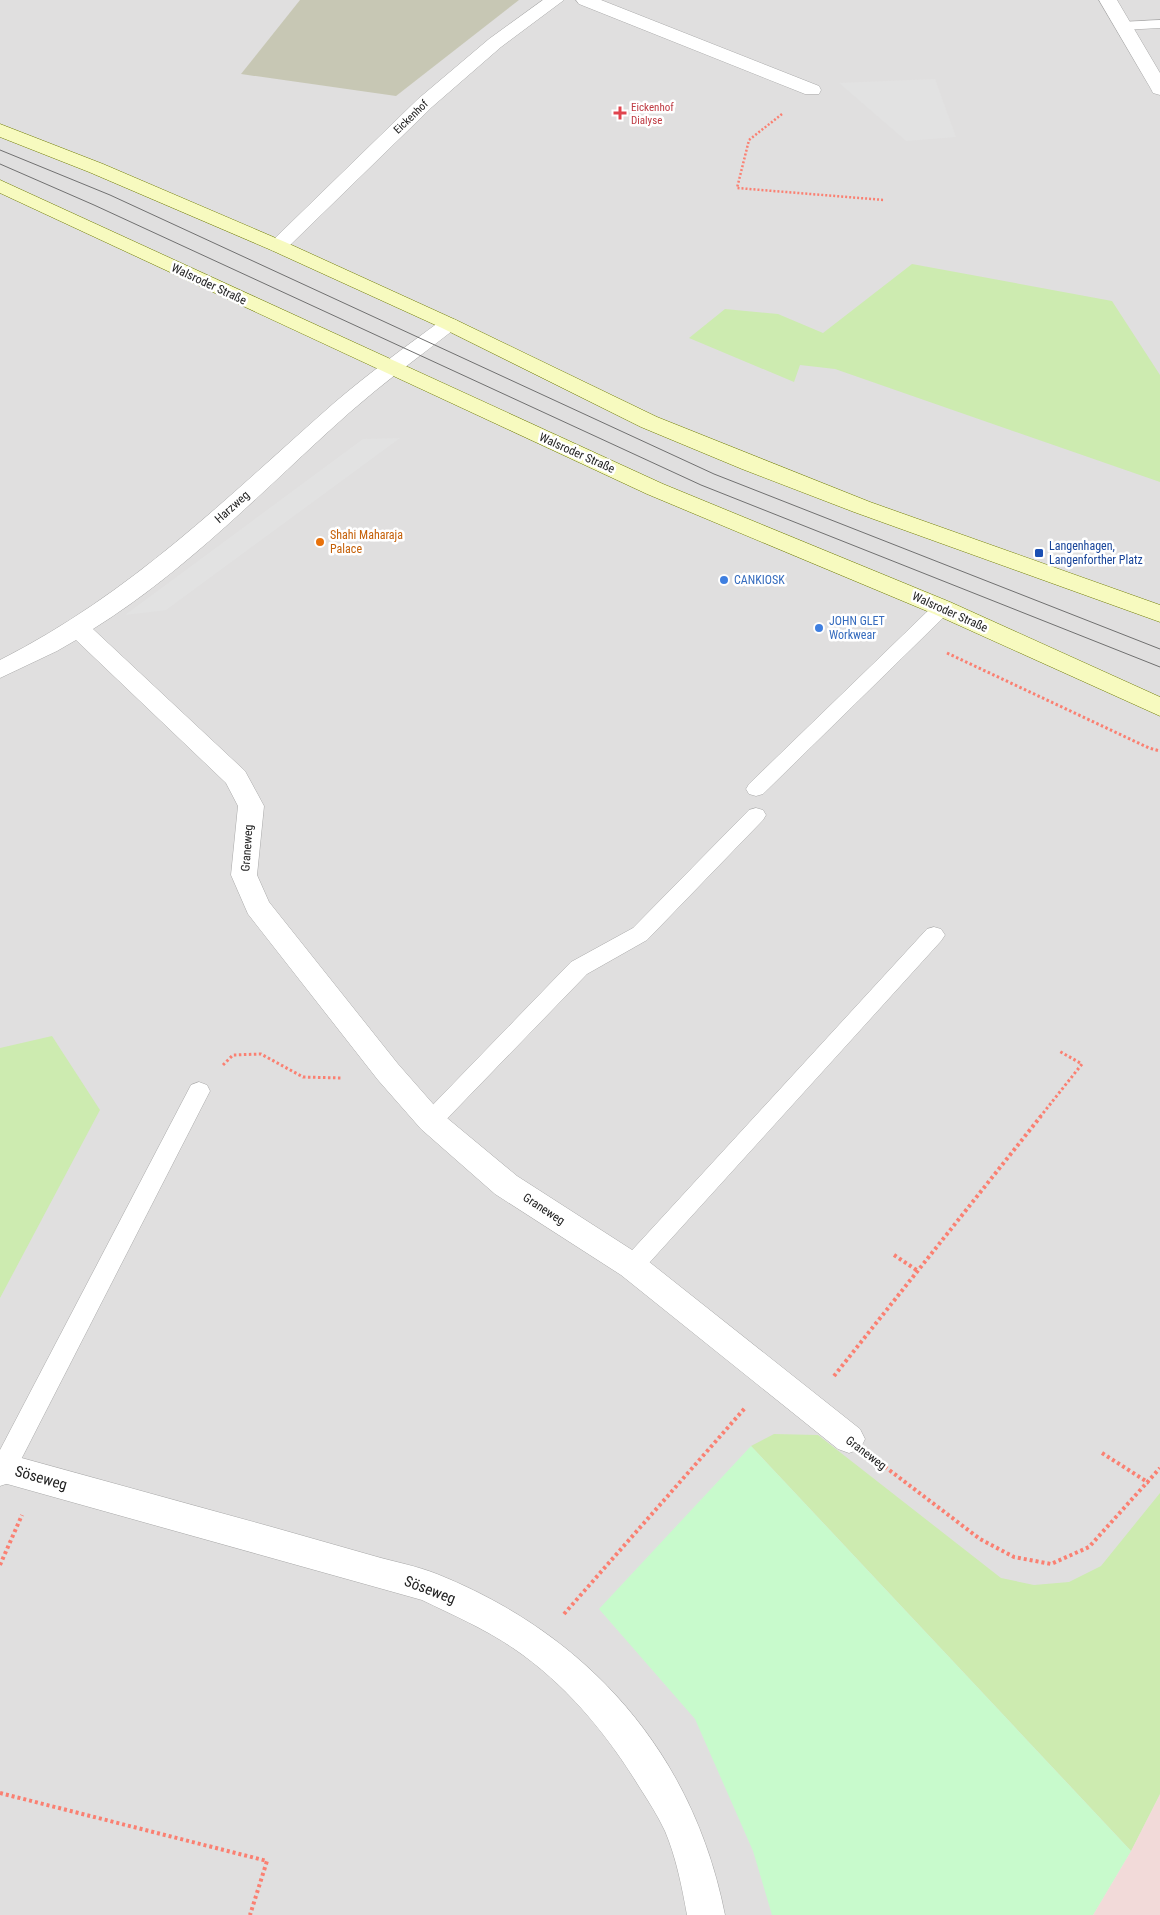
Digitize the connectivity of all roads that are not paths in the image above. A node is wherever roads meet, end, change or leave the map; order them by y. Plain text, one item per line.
1 (555, 0) edge
2 (585, 0) edge
3 (1108, 0) edge
4 (1160, 24) edge
5 (1122, 26) junction
6 (1160, 89) edge
7 (812, 90) road end
8 (0, 130) edge
9 (0, 186) edge
10 (278, 246) junction
11 (449, 324) junction
12 (391, 369) junction
13 (942, 608) junction
14 (1160, 614) edge
15 (79, 629) junction
16 (0, 670) edge
17 (1160, 707) edge
18 (756, 789) dead end
19 (756, 815) dead end
20 (934, 935) dead end
21 (199, 1091) dead end
22 (431, 1121) junction
23 (632, 1266) junction
24 (849, 1439) road end
25 (1, 1470) edge
26 (706, 1915) edge

1 - 10 street, Eickenhof
2 - 7 street
3 - 5 street
4 - 5 lane
5 - 6 street
8 - 10 main road
9 - 12 main road, Walsroder Straße
10 - 11 main road
11 - 12 street, Harzweg
11 - 14 main road
12 - 13 main road, Walsroder Straße
12 - 15 street, Harzweg
13 - 17 main road, Walsroder Straße
13 - 18 lane
15 - 16 street, Harzweg
15 - 22 street, Graneweg
19 - 22 lane
20 - 23 lane
21 - 25 lane
22 - 23 street, Graneweg
23 - 24 street, Graneweg
25 - 26 street, Söseweg

